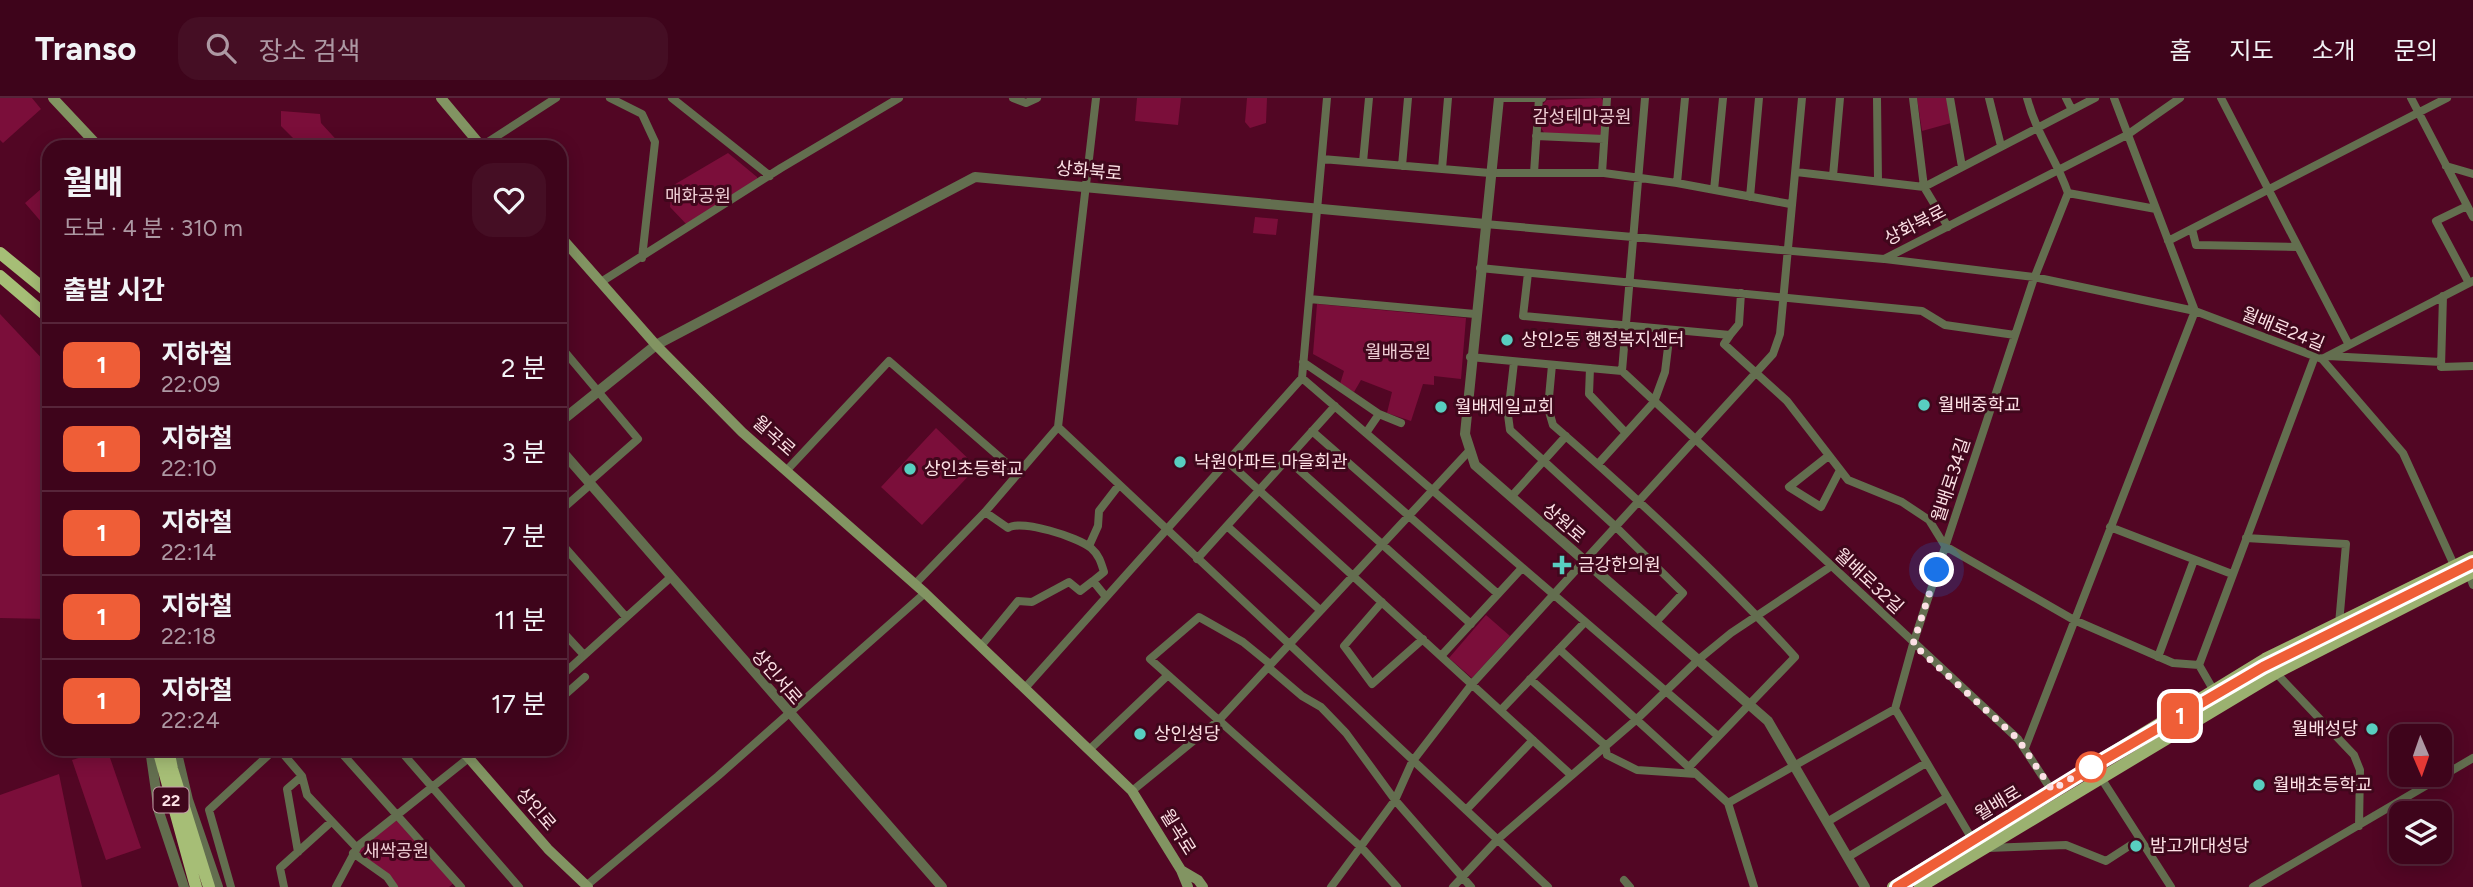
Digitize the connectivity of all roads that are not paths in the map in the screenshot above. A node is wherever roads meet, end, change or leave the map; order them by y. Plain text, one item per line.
1 (53, 98) edge
2 (441, 98) edge
3 (556, 98) edge
4 (610, 98) edge
5 (672, 98) edge
6 (899, 98) edge
7 (1013, 98) edge
8 (1037, 98) edge
9 (1096, 98) edge
10 (1327, 98) edge
11 (1369, 98) edge
12 (1408, 98) edge
13 (1448, 98) edge
14 (1500, 98) edge
15 (1540, 98) edge
16 (1607, 98) edge
17 (1645, 98) edge
18 (1685, 98) edge
19 (1723, 98) edge
20 (1759, 98) edge
21 (1801, 98) edge
22 (1840, 98) edge
23 (1877, 98) edge
24 (1913, 98) edge
25 (1950, 98) edge
26 (1989, 98) edge
27 (2028, 98) edge
28 (2066, 98) edge
29 (2095, 98) edge
30 (2115, 98) edge
31 (2180, 98) edge
32 (2221, 98) edge
33 (2411, 98) edge
34 (2447, 98) edge
35 (2072, 110) junction
36 (2417, 112) junction
37 (2035, 128) junction
38 (2127, 135) junction
39 (1536, 136) junction
40 (1604, 139) junction
41 (92, 140) edge
42 (475, 140) edge
43 (492, 140) edge
44 (2001, 146) junction
45 (1322, 159) junction
46 (1363, 162) junction
47 (1402, 166) junction
48 (2446, 166) junction
49 (1962, 167) junction
50 (1442, 169) junction
51 (2060, 169) junction
52 (1796, 172) junction
53 (1490, 173) junction
54 (1534, 173) junction
55 (1602, 173) junction
56 (2473, 174) edge
57 (769, 176) junction
58 (1833, 176) junction
59 (1640, 178) junction
60 (1878, 181) junction
61 (1677, 183) junction
62 (1086, 186) junction
63 (1924, 187) junction
64 (1714, 190) junction
65 (2267, 190) junction
66 (2068, 193) junction
67 (1750, 197) junction
68 (1790, 204) junction
69 (2467, 206) junction
70 (1318, 208) junction
71 (2155, 209) junction
72 (2473, 218) edge
73 (1485, 224) junction
74 (1948, 227) junction
75 (2192, 229) junction
76 (1634, 240) junction
77 (2168, 241) junction
78 (567, 244) edge
79 (2297, 247) junction
80 (1786, 251) junction
81 (0, 253) edge
82 (642, 258) junction
83 (1884, 259) junction
84 (1480, 268) junction
85 (1528, 273) junction
86 (0, 276) edge
87 (2035, 277) junction
88 (601, 282) junction
89 (2471, 282) edge
90 (1631, 284) junction
91 (42, 287) edge
92 (1741, 293) junction
93 (2443, 296) junction
94 (1782, 297) junction
95 (1309, 299) junction
96 (2195, 311) junction
97 (42, 312) edge
98 (1475, 314) junction
99 (1627, 327) junction
100 (1670, 331) junction
101 (1730, 335) junction
102 (2015, 335) junction
103 (656, 345) junction
104 (2349, 345) junction
105 (567, 355) edge
106 (1471, 357) junction
107 (2321, 357) junction
108 (1303, 362) junction
109 (1514, 362) junction
110 (1552, 365) junction
111 (2441, 365) junction
112 (2473, 366) edge
113 (1590, 368) junction
114 (1622, 371) junction
115 (1756, 371) junction
116 (1301, 378) junction
117 (597, 392) junction
118 (1654, 402) junction
119 (1335, 406) junction
120 (1378, 414) junction
121 (567, 416) edge
122 (1401, 423) dead end
123 (1058, 427) junction
124 (1312, 431) junction
125 (1625, 432) junction
126 (1366, 433) junction
127 (1566, 436) junction
128 (1693, 440) junction
129 (1469, 451) junction
130 (567, 457) edge
131 (1827, 457) junction
132 (1286, 459) junction
133 (1227, 461) junction
134 (1543, 461) junction
135 (1598, 464) junction
136 (786, 471) junction
137 (1839, 472) junction
138 (1019, 474) junction
139 (590, 483) junction
140 (1119, 485) junction
141 (1431, 489) junction
142 (1259, 490) junction
143 (1511, 497) junction
144 (1639, 500) junction
145 (567, 504) edge
146 (985, 512) junction
147 (1407, 515) junction
148 (1227, 526) junction
149 (1615, 526) junction
150 (2110, 527) junction
151 (1167, 529) junction
152 (2246, 538) junction
153 (1381, 543) junction
154 (1089, 546) junction
155 (1945, 546) junction
156 (567, 550) edge
157 (2473, 557) edge
158 (1197, 559) junction
159 (2194, 560) junction
160 (1584, 561) junction
161 (2454, 565) junction
162 (1830, 567) junction
163 (1522, 568) junction
164 (2232, 574) junction
165 (1352, 575) junction
166 (671, 577) junction
167 (2472, 577) edge
168 (1093, 581) junction
169 (915, 584) junction
170 (925, 593) junction
171 (1497, 594) junction
172 (1553, 594) junction
173 (1106, 597) junction
174 (1382, 602) junction
175 (1320, 610) junction
176 (1758, 615) junction
177 (626, 617) junction
178 (2074, 620) junction
179 (1585, 622) junction
180 (1655, 623) junction
181 (1471, 624) junction
182 (2339, 624) junction
183 (567, 637) edge
184 (1423, 639) junction
185 (1290, 643) junction
186 (1913, 644) junction
187 (981, 646) junction
188 (1559, 649) junction
189 (584, 655) junction
190 (1441, 656) junction
191 (2158, 657) junction
192 (1698, 660) junction
193 (2199, 665) junction
194 (1269, 666) junction
195 (567, 671) edge
196 (2276, 673) junction
197 (1168, 675) junction
198 (585, 677) dead end
199 (1530, 679) junction
200 (1472, 684) junction
201 (1025, 688) junction
202 (1666, 691) junction
203 (2214, 691) junction
204 (567, 693) edge
205 (1749, 705) junction
206 (1895, 709) junction
207 (1501, 710) junction
208 (788, 714) junction
209 (1637, 719) junction
210 (1219, 720) junction
211 (1718, 736) junction
212 (1533, 740) junction
213 (1605, 745) junction
214 (2025, 748) junction
215 (1089, 750) junction
216 (151, 756) edge
217 (160, 756) edge
218 (163, 756) edge
219 (174, 756) edge
220 (175, 756) edge
221 (269, 756) edge
222 (283, 756) edge
223 (345, 756) edge
224 (405, 756) edge
225 (467, 756) edge
226 (473, 756) edge
227 (2473, 758) edge
228 (470, 759) junction
229 (1412, 762) junction
230 (1927, 763) junction
231 (152, 764) junction
232 (1793, 764) junction
233 (1689, 767) junction
234 (1570, 774) junction
235 (1696, 774) junction
236 (302, 776) junction
237 (2101, 778) junction
238 (433, 788) junction
239 (2052, 790) junction
240 (1132, 791) junction
241 (1947, 798) junction
242 (1395, 800) junction
243 (1728, 803) junction
244 (1466, 810) junction
245 (398, 813) junction
246 (331, 822) junction
247 (1827, 822) junction
248 (2359, 826) junction
249 (1498, 839) junction
250 (1972, 839) junction
251 (2140, 839) junction
252 (1361, 847) junction
253 (1984, 848) junction
254 (191, 850) junction
255 (355, 851) junction
256 (298, 852) junction
257 (1848, 857) junction
258 (1181, 870) junction
259 (1462, 877) junction
260 (588, 886) edge
261 (184, 887) edge
262 (195, 887) edge
263 (209, 887) edge
264 (218, 887) edge
265 (231, 887) edge
266 (284, 887) edge
267 (336, 887) edge
268 (394, 887) edge
269 (461, 887) edge
270 (519, 887) edge
271 (942, 887) edge
272 (1180, 887) edge
273 (1188, 887) edge
274 (1196, 887) edge
275 (1203, 887) edge
276 (1331, 887) edge
277 (1397, 887) edge
278 (1453, 887) edge
279 (1471, 887) edge
280 (1548, 887) edge
281 (1754, 887) edge
282 (1865, 887) edge
283 (1893, 887) edge
284 (1920, 887) edge
285 (2171, 887) edge
286 (2253, 887) edge

1 - 41 main road
2 - 42 main road
3 - 43 street
4 - 82 street
5 - 57 street
6 - 57 street
7 - 8 street
9 - 62 street
10 - 45 street
11 - 46 street
12 - 47 street
13 - 50 street
14 - 15 street
14 - 53 street
15 - 39 street
16 - 40 street
17 - 59 street
18 - 61 street
19 - 64 street
20 - 67 street
21 - 52 street
22 - 58 street
23 - 60 street
24 - 63 street
25 - 49 street
26 - 44 street
27 - 37 street
28 - 35 street
29 - 35 street
30 - 38 street
31 - 38 street, 상화북로
32 - 65 street
33 - 36 street
34 - 36 street
35 - 37 street
36 - 48 street
36 - 65 street
37 - 44 street
37 - 51 street
38 - 51 street, 상화북로
38 - 71 street
39 - 40 street
39 - 54 street
40 - 55 street
44 - 49 street
45 - 46 street
45 - 70 street
46 - 47 street
47 - 50 street
48 - 56 street
48 - 69 street
49 - 63 street
50 - 53 street
51 - 66 street
51 - 74 street, 상화북로
52 - 58 street
52 - 68 street
53 - 54 street
53 - 73 street
54 - 55 street
55 - 59 street
57 - 82 street
58 - 60 street
59 - 61 street
59 - 76 street
60 - 63 street
61 - 64 street
62 - 70 street, 상화북로
62 - 103 street, 상화북로
62 - 123 street
63 - 74 street
64 - 67 street
65 - 75 street
65 - 79 street
66 - 71 street
66 - 87 street
67 - 68 street
68 - 80 street
69 - 72 street
69 - 89 street
70 - 73 street, 상화북로
70 - 95 street
71 - 77 street
73 - 76 street, 상화북로
73 - 84 street
74 - 83 street, 상화북로
75 - 77 street
75 - 79 street
76 - 80 street, 상화북로
76 - 90 street
77 - 96 street
78 - 88 main road, 월곡로
79 - 104 street
80 - 83 street, 상화북로
80 - 94 street
81 - 91 highway
82 - 88 street
83 - 87 street, 월배로24길
84 - 85 street
84 - 98 street
85 - 90 street
85 - 99 street
86 - 97 highway
87 - 96 street, 월배로24길
87 - 102 street, 월배로34길
88 - 103 main road, 월곡로
89 - 93 street
90 - 92 street
90 - 99 street
92 - 94 street
92 - 101 street
93 - 104 street
93 - 111 street
94 - 102 street
94 - 115 street
95 - 98 street
95 - 108 street
96 - 107 street, 월배로24길
96 - 150 street
98 - 106 street
99 - 100 street
99 - 114 street
100 - 101 street
100 - 118 street
101 - 115 street
102 - 155 street, 월배로34길
103 - 117 street, 상화북로
103 - 136 main road, 월곡로
104 - 107 street
105 - 117 street
106 - 109 street
106 - 129 street
107 - 111 street
107 - 152 street
107 - 161 street, 월배로24길
108 - 116 street
108 - 120 street
109 - 110 street
109 - 134 street
110 - 113 street
110 - 127 street
111 - 112 street
113 - 114 street
113 - 125 street
114 - 118 street, 월배로32길
115 - 128 street
115 - 131 street
116 - 119 street
116 - 133 street
117 - 121 street, 상화북로
117 - 139 street
118 - 125 street
118 - 128 street, 월배로32길
119 - 124 street
119 - 126 street
120 - 122 street
120 - 126 street
123 - 138 street
123 - 140 street
124 - 132 street
124 - 147 street
125 - 135 street
126 - 141 street
127 - 134 street
127 - 135 street
128 - 144 street
128 - 162 street, 월배로32길
129 - 141 street
129 - 143 street, 상원로
130 - 139 street, 상인서로
131 - 137 street
131 - 137 street
132 - 142 street
132 - 153 street
133 - 142 street
133 - 151 street
134 - 143 street
134 - 149 street
135 - 144 street
136 - 138 street
136 - 169 main road, 월곡로
137 - 155 street
138 - 146 street
139 - 145 street
139 - 166 street, 상인서로
140 - 151 street
140 - 154 street
141 - 147 street
141 - 163 street
142 - 148 street
142 - 165 street
143 - 160 street, 상원로
144 - 149 street
144 - 176 street
146 - 154 street
146 - 169 street
147 - 153 street
147 - 171 street
148 - 158 street
148 - 175 street
149 - 160 street
149 - 180 street
150 - 159 street
150 - 178 street
151 - 158 street
151 - 173 street
152 - 164 street
152 - 182 street
153 - 165 street
153 - 181 street
154 - 168 street
155 - 178 street
155 - 186 street, 월배로34길
156 - 177 street
157 - 161 main road, 월배로
158 - 185 street
159 - 164 street
159 - 191 street
160 - 172 street
160 - 180 street, 상원로
161 - 182 main road, 월배로
162 - 176 street
162 - 186 street, 월배로32길
163 - 171 street
163 - 172 street
164 - 193 street
165 - 174 street
165 - 175 street
166 - 177 street
166 - 208 street, 상인서로
167 - 196 main road, 월배로
168 - 173 street
168 - 187 street
169 - 170 main road, 월곡로
170 - 187 main road, 월곡로
170 - 208 street
171 - 181 street
172 - 179 street
172 - 200 street
173 - 201 street
174 - 184 street
174 - 184 street
175 - 185 street
176 - 192 street
176 - 205 street
177 - 189 street
178 - 191 street
178 - 214 street
179 - 188 street
179 - 202 street
180 - 192 street, 상원로
181 - 190 street
182 - 203 main road, 월배로
183 - 189 street
184 - 190 street
185 - 194 street
185 - 229 street
186 - 206 street, 월배로34길
186 - 214 street, 월배로32길
187 - 201 main road, 월곡로
188 - 199 street
188 - 209 street
189 - 195 street
190 - 200 street
191 - 193 street
192 - 202 street
192 - 205 street, 상원로
193 - 203 street
194 - 197 street
194 - 210 street
194 - 242 street
196 - 237 main road, 월배로
196 - 248 street
197 - 210 street
197 - 215 street
198 - 204 street
199 - 207 street
199 - 213 street
200 - 207 street
200 - 229 street
201 - 215 main road, 월곡로
202 - 209 street
202 - 211 street
203 - 239 main road, 월배로
205 - 211 street
205 - 232 street, 상원로
206 - 230 street
206 - 232 street
207 - 212 street
208 - 260 street
208 - 271 street, 상인서로
209 - 213 street
209 - 233 street
210 - 240 street
210 - 252 street
211 - 233 street
212 - 234 street
212 - 244 street
213 - 234 street
213 - 235 street
214 - 239 street, 월배로32길
215 - 240 main road, 월곡로
216 - 231 street
217 - 254 highway, 22
218 - 231 street
219 - 254 highway, 22
220 - 264 street
221 - 265 street
222 - 236 street
223 - 245 street
224 - 238 street
225 - 228 main road, 상인로
226 - 228 street
227 - 248 street
228 - 238 street
228 - 260 main road, 상인로
229 - 242 street
229 - 244 street
230 - 241 street
230 - 247 street
231 - 261 street
232 - 243 street
232 - 247 street, 상원로
233 - 235 street
234 - 249 street
235 - 243 street
236 - 246 street
236 - 256 street
237 - 251 street
237 - 253 main road, 월배로
238 - 245 street
238 - 270 street
239 - 250 main road, 월배로
240 - 258 main road, 월곡로
241 - 250 street
241 - 257 street
242 - 252 street
242 - 259 street
243 - 281 street
244 - 249 street
245 - 255 street
245 - 269 street
246 - 255 street
246 - 256 street
247 - 257 street, 상원로
248 - 286 street
249 - 259 street
249 - 280 street
250 - 283 main road, 월배로
251 - 253 street
251 - 285 street
252 - 276 street
252 - 277 street
253 - 284 main road, 월배로
254 - 262 highway, 22
254 - 263 highway, 22
255 - 267 street
255 - 268 street
256 - 266 street
257 - 282 street, 상원로
258 - 272 main road
258 - 273 main road, 월곡로
258 - 274 main road, 월곡로
258 - 275 main road
259 - 278 street
259 - 279 street

